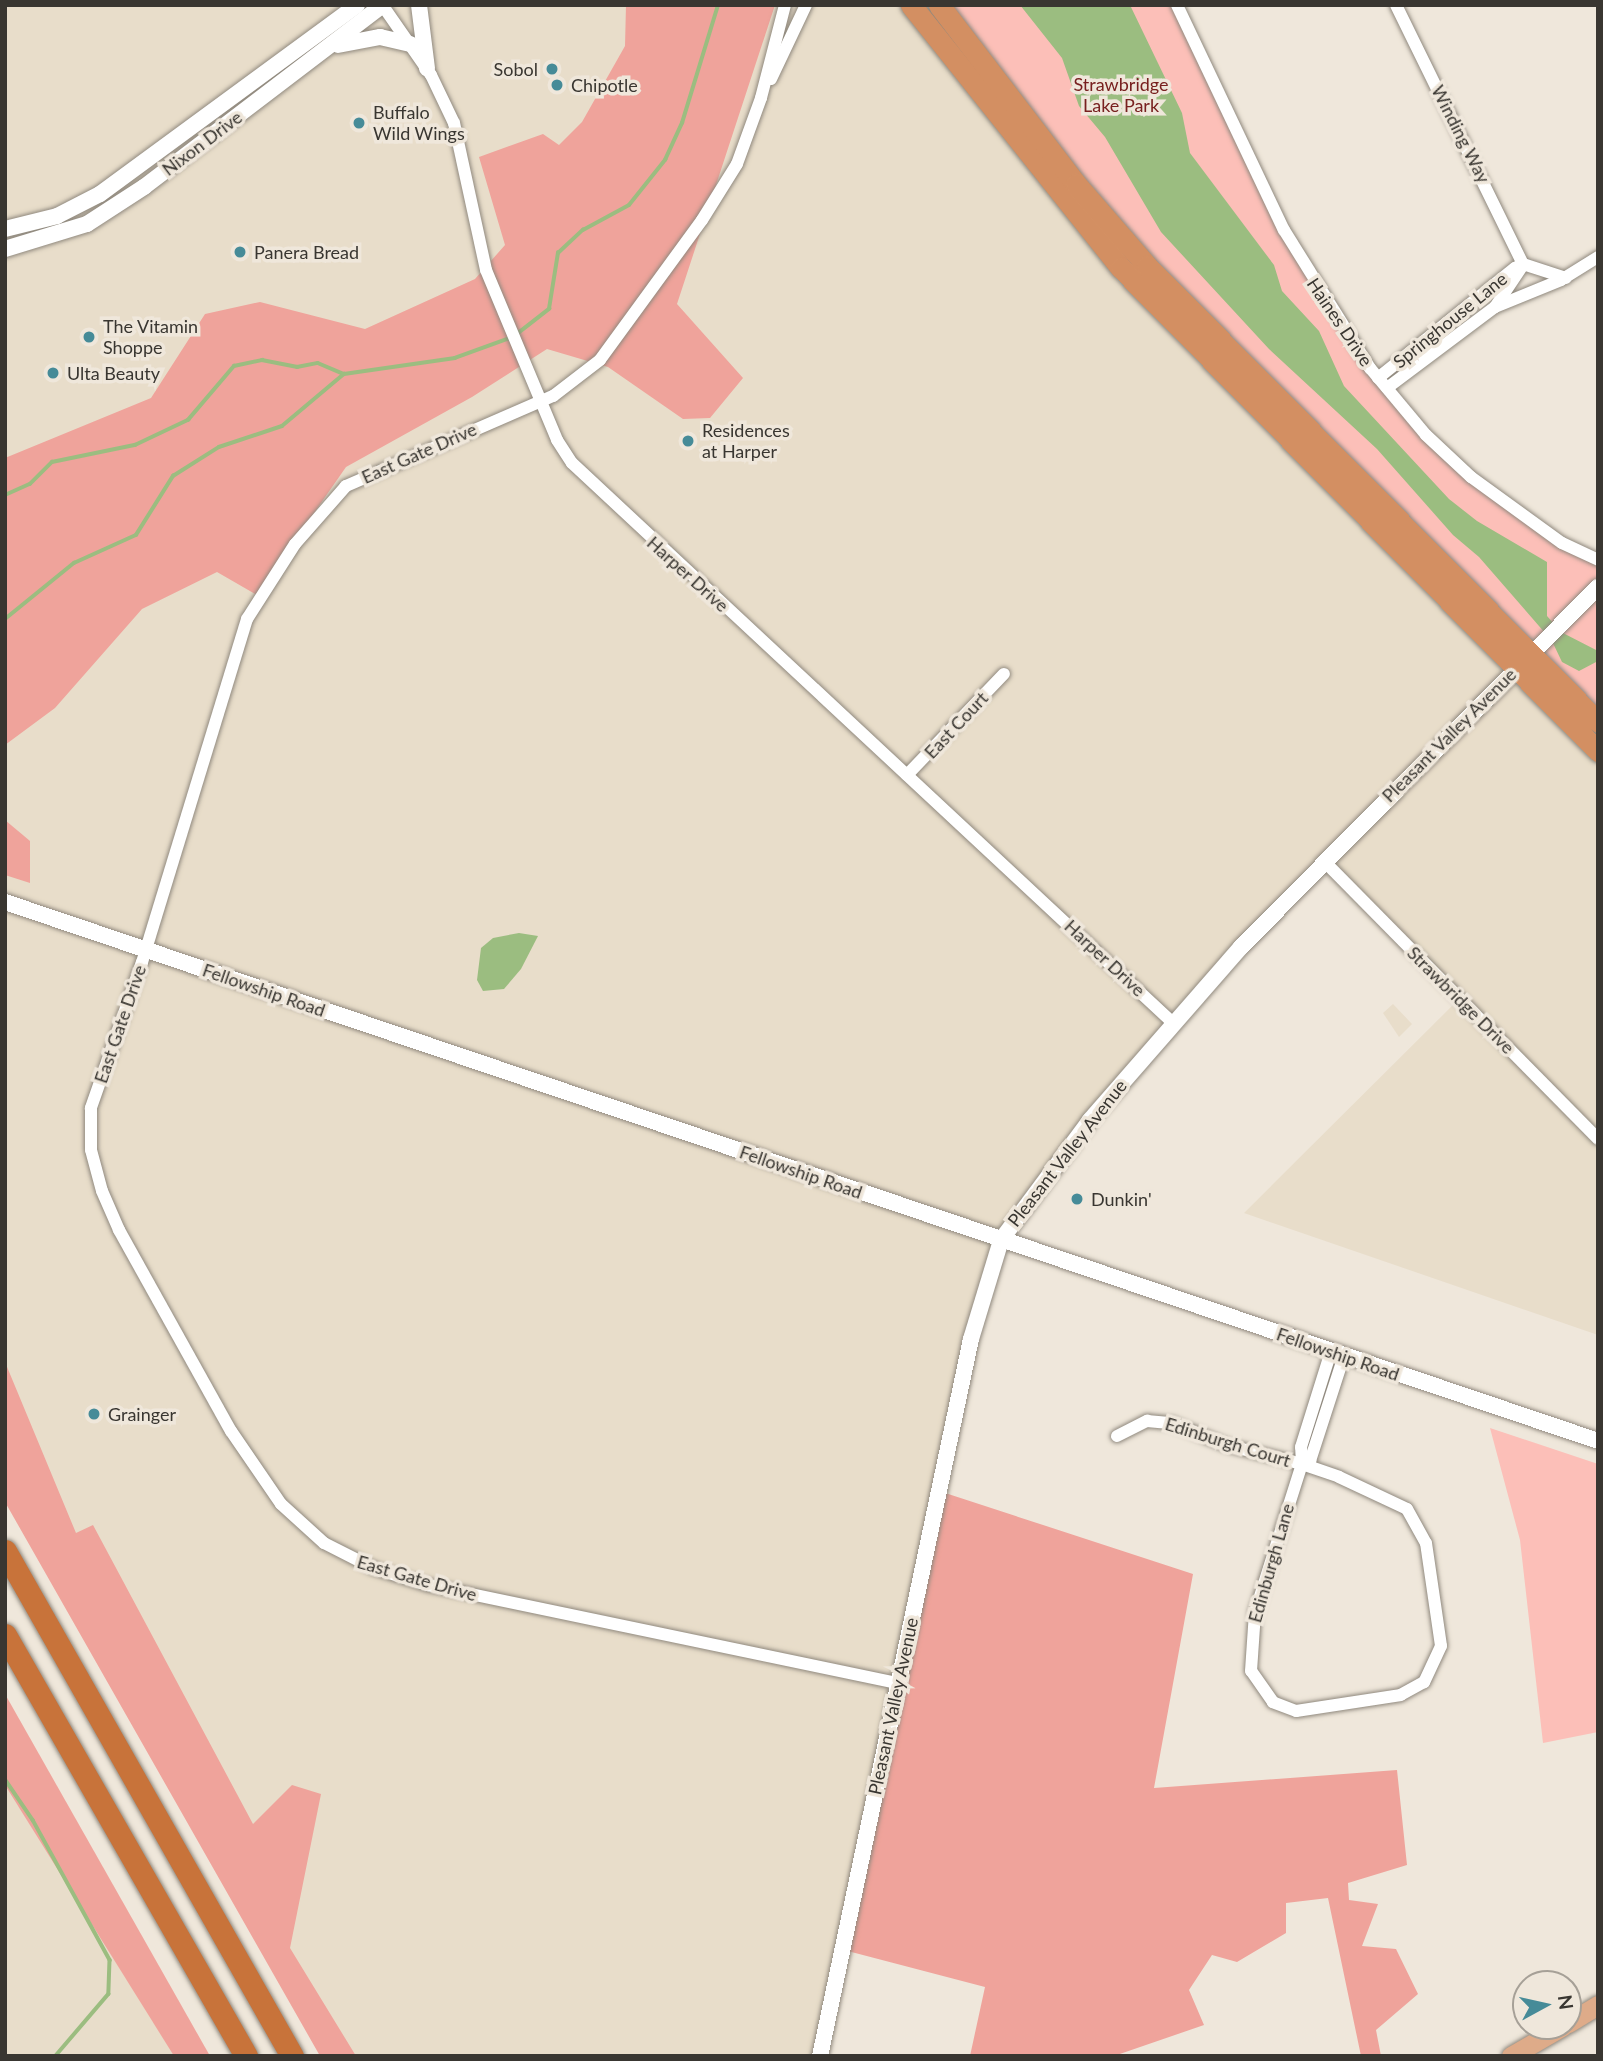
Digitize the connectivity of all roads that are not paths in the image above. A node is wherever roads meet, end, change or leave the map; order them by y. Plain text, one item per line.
1 (357, 5) edge
2 (383, 5) edge
3 (419, 5) edge
4 (785, 5) edge
5 (806, 5) edge
6 (911, 5) edge
7 (939, 5) edge
8 (1177, 5) edge
9 (1396, 5) edge
10 (410, 44) junction
11 (322, 51) junction
12 (427, 68) junction
13 (761, 98) junction
14 (5, 229) edge
15 (5, 249) edge
16 (1598, 257) edge
17 (1523, 264) junction
18 (1566, 278) junction
19 (1495, 307) junction
20 (1382, 383) junction
21 (541, 401) junction
22 (1598, 560) edge
23 (1598, 587) edge
24 (1530, 655) junction
25 (1004, 674) dead end
26 (1598, 723) edge
27 (1598, 751) edge
28 (907, 775) junction
29 (1324, 861) junction
30 (5, 902) edge
31 (145, 950) junction
32 (1173, 1023) junction
33 (1598, 1139) edge
34 (1001, 1240) junction
35 (1337, 1354) junction
36 (1117, 1436) dead end
37 (1598, 1441) edge
38 (1302, 1464) junction
39 (5, 1551) edge
40 (5, 1635) edge
41 (899, 1683) junction
42 (1598, 2005) edge
43 (1582, 2015) edge
44 (1540, 2040) edge
45 (1515, 2055) edge
46 (246, 2056) edge
47 (292, 2056) edge
48 (820, 2056) edge

1 - 14 street, Nixon Drive
2 - 10 street, Harper Drive
2 - 11 street, Nixon Drive
3 - 12 street
4 - 13 street, East Gate Drive
5 - 13 street, East Gate Drive
6 - 24 highway
7 - 24 highway
8 - 20 street, Haines Drive
9 - 17 street, Winding Way
10 - 11 street
10 - 12 street, Harper Drive
11 - 15 street, Nixon Drive
12 - 21 street, Harper Drive
13 - 21 street, East Gate Drive
16 - 18 street, Springhouse Lane
17 - 18 street, Springhouse Lane
17 - 19 street, Springhouse Lane
17 - 20 street, Springhouse Lane
18 - 19 street, Springhouse Lane
19 - 20 street, Springhouse Lane
20 - 22 street, Haines Drive
21 - 28 street, Harper Drive
21 - 31 street, East Gate Drive
23 - 24 street, Pleasant Valley Avenue
24 - 26 highway
24 - 27 highway
24 - 29 street, Pleasant Valley Avenue
25 - 28 street, East Court
28 - 32 street, Harper Drive
29 - 32 street, Pleasant Valley Avenue
29 - 33 street, Strawbridge Drive
30 - 31 street, Fellowship Road
31 - 34 street, Fellowship Road
31 - 41 street, East Gate Drive
32 - 34 street, Pleasant Valley Avenue
34 - 35 street, Fellowship Road
34 - 41 street, Pleasant Valley Avenue
35 - 37 street, Fellowship Road
35 - 38 street, Edinburgh Lane
36 - 38 street, Edinburgh Court
38 - 38 street, Edinburgh Lane
39 - 47 highway
40 - 46 highway
41 - 48 street, Pleasant Valley Avenue
42 - 43 main road
44 - 45 main road

